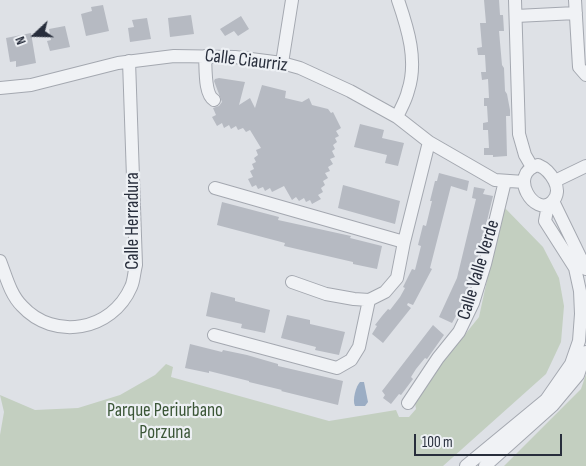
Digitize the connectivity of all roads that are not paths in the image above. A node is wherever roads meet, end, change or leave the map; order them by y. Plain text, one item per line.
1 (292, 0) edge
2 (398, 0) edge
3 (515, 0) edge
4 (575, 0) edge
5 (576, 13) junction
6 (516, 16) junction
7 (205, 56) junction
8 (129, 61) junction
9 (282, 63) junction
10 (586, 75) edge
11 (0, 88) edge
12 (214, 100) dead end
13 (398, 117) junction
14 (429, 142) junction
15 (586, 166) edge
16 (532, 167) junction
17 (505, 181) junction
18 (555, 181) junction
19 (524, 182) junction
20 (215, 188) dead end
21 (550, 203) junction
22 (404, 242) junction
23 (0, 261) edge
24 (586, 269) edge
25 (292, 282) dead end
26 (369, 300) junction
27 (214, 335) dead end
28 (586, 352) edge
29 (408, 403) dead end
30 (466, 466) edge
31 (485, 466) edge

1 - 9 street
2 - 13 street
3 - 6 street
4 - 5 street
5 - 6 street
5 - 10 street
6 - 16 street
7 - 8 street, Calle Ciaurriz
7 - 9 street, Calle Ciaurriz
7 - 12 street
8 - 11 street, Calle Ciaurriz
8 - 23 street, Calle Herradura
9 - 13 street, Calle Ciaurriz
13 - 14 street, Calle Ciaurriz
14 - 17 street, Calle Ciaurriz
14 - 22 street
15 - 18 street
16 - 18 street
16 - 19 street
17 - 19 street, Calle Ciaurriz
17 - 29 street, Calle Valle Verde
18 - 21 street
19 - 21 street
20 - 22 street
21 - 24 street
21 - 30 street
22 - 26 street
25 - 26 street
26 - 27 street
28 - 31 street

